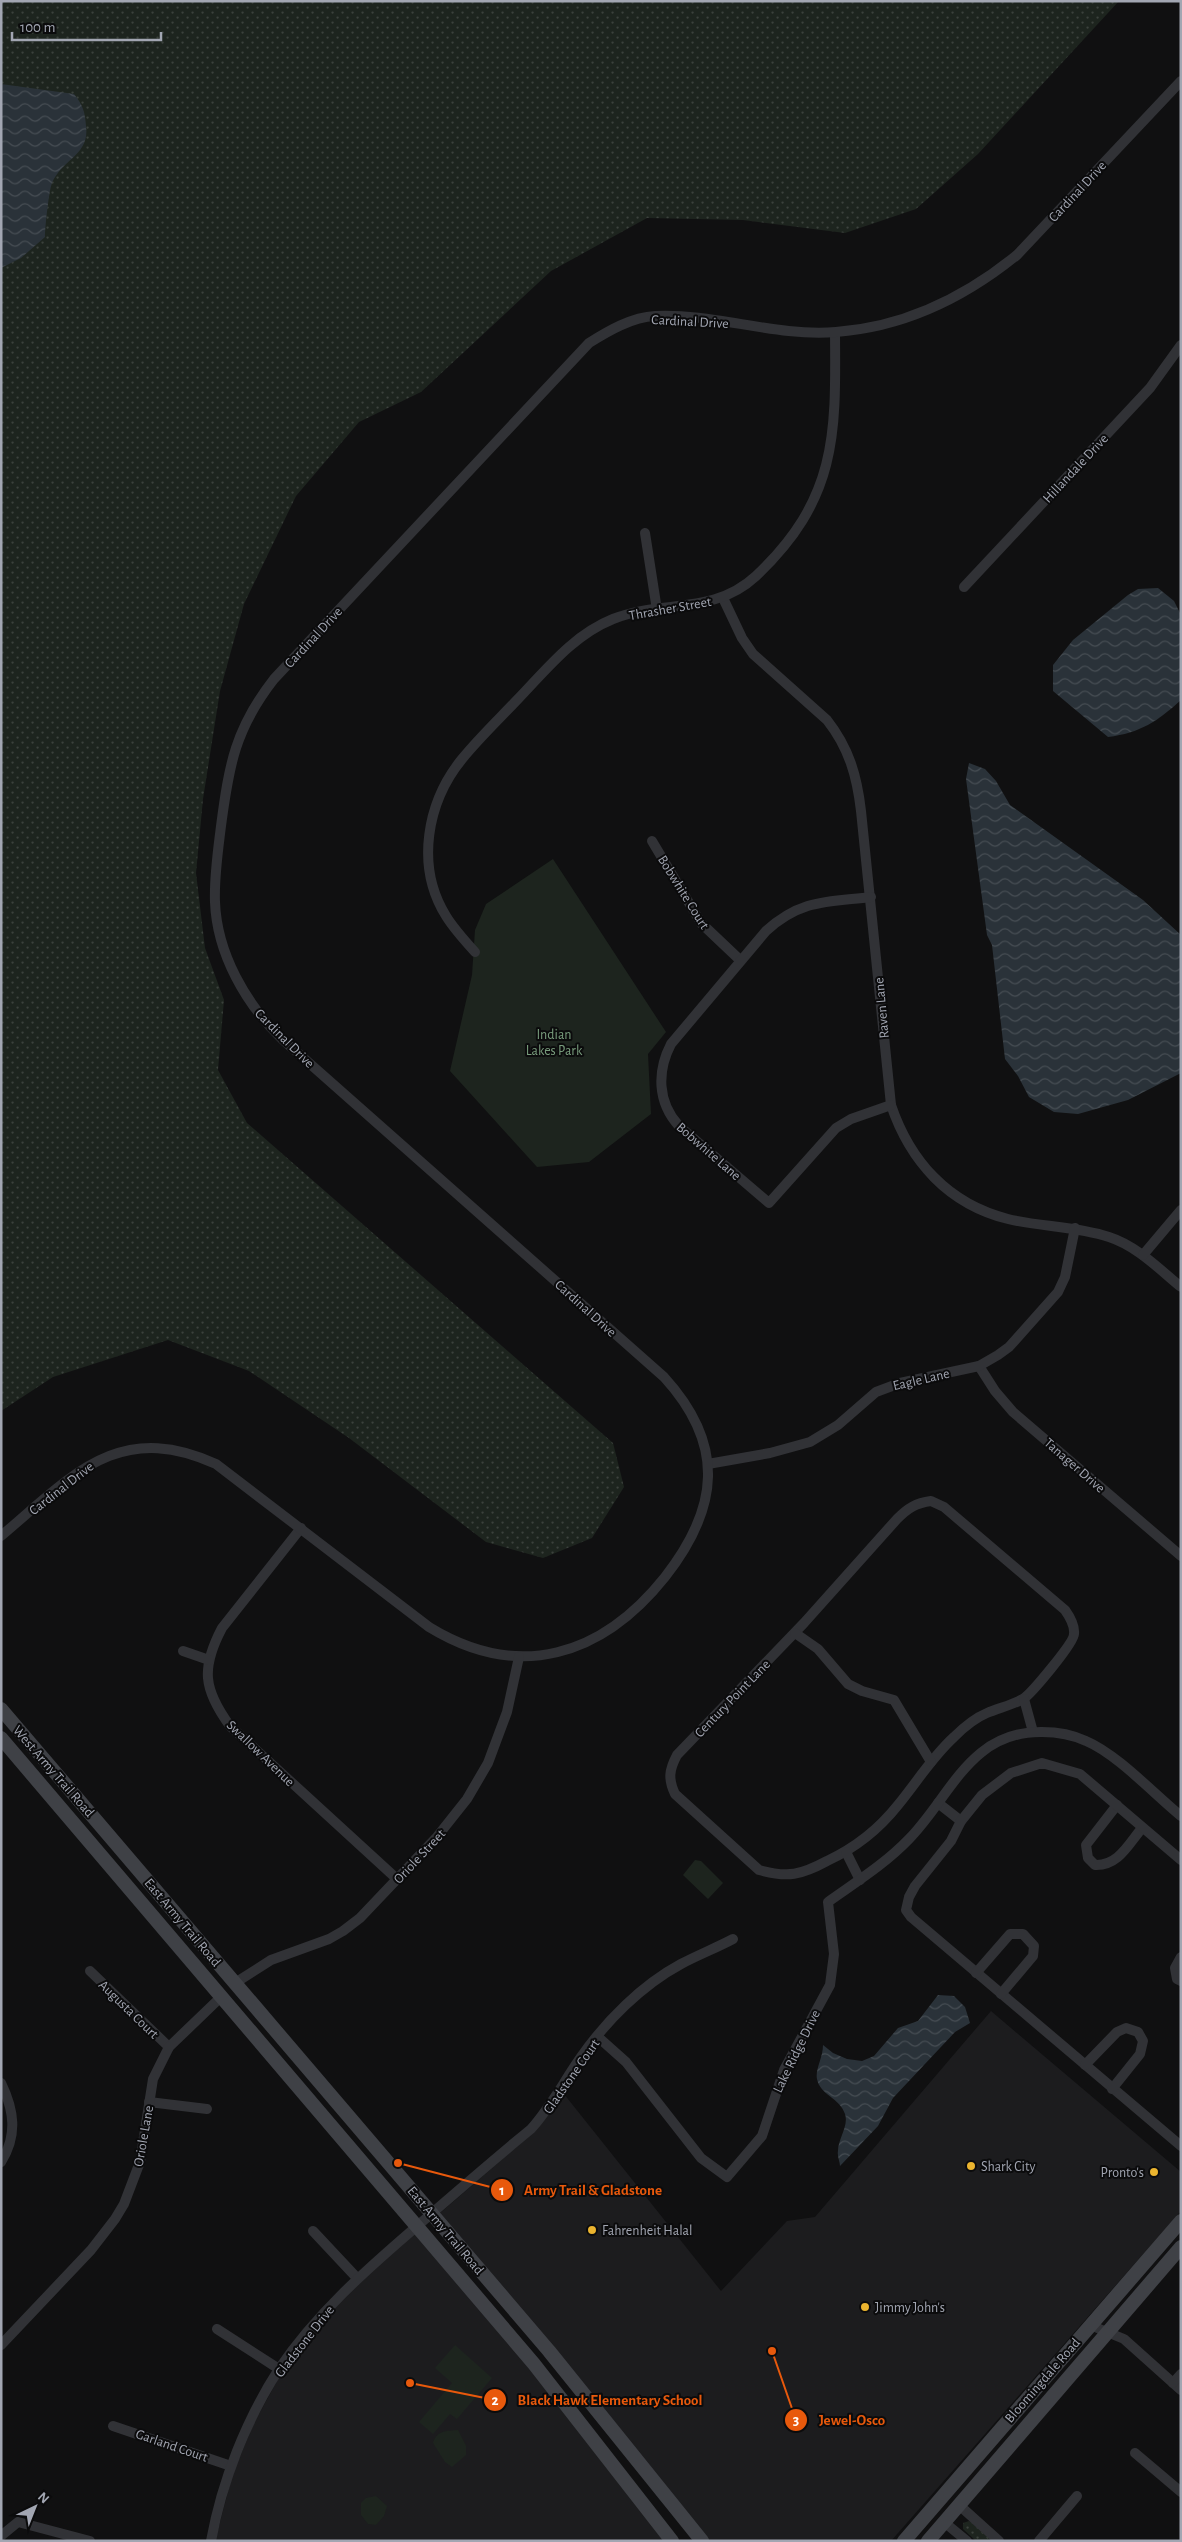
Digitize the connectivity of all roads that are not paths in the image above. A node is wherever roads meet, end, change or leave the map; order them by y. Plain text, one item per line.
1 (1181, 81) edge
2 (835, 332) junction
3 (1181, 345) edge
4 (645, 533) dead end
5 (964, 587) dead end
6 (723, 598) junction
7 (657, 610) junction
8 (652, 841) dead end
9 (871, 897) junction
10 (475, 952) dead end
11 (740, 960) junction
12 (890, 1105) junction
13 (1181, 1210) edge
14 (1075, 1228) junction
15 (1142, 1255) junction
16 (1181, 1287) edge
17 (979, 1366) junction
18 (708, 1464) junction
19 (301, 1528) junction
20 (1, 1536) edge
21 (1181, 1556) edge
22 (795, 1633) junction
23 (183, 1651) dead end
24 (519, 1657) junction
25 (209, 1660) junction
26 (1024, 1699) junction
27 (1, 1709) edge
28 (1033, 1732) junction
29 (1, 1738) edge
30 (931, 1762) junction
31 (938, 1803) junction
32 (1117, 1805) junction
33 (1181, 1816) edge
34 (961, 1822) junction
35 (1142, 1828) junction
36 (107, 1832) joint
37 (95, 1845) joint
38 (846, 1852) junction
39 (1181, 1860) edge
40 (397, 1879) junction
41 (860, 1880) junction
42 (733, 1940) dead end
43 (1181, 1957) edge
44 (90, 1971) dead end
45 (976, 1973) junction
46 (1181, 1981) edge
47 (235, 1983) junction
48 (1001, 1994) junction
49 (222, 1996) junction
50 (598, 2036) junction
51 (169, 2047) junction
52 (1085, 2065) junction
53 (1, 2083) edge
54 (1112, 2089) junction
55 (149, 2102) junction
56 (207, 2109) dead end
57 (1181, 2146) edge
58 (1, 2162) edge
59 (432, 2213) junction
60 (1181, 2221) edge
61 (418, 2226) junction
62 (313, 2231) dead end
63 (1181, 2247) edge
64 (357, 2278) junction
65 (1090, 2325) junction
66 (217, 2329) dead end
67 (1107, 2332) junction
68 (3, 2340) edge
69 (279, 2369) junction
70 (1181, 2374) edge
71 (1177, 2387) edge
72 (113, 2426) dead end
73 (1135, 2453) dead end
74 (231, 2466) junction
75 (1181, 2492) edge
76 (1077, 2496) dead end
77 (959, 2505) junction
78 (944, 2522) junction
79 (1, 2536) edge
80 (90, 2541) edge
81 (211, 2541) edge
82 (672, 2541) edge
83 (702, 2541) edge
84 (904, 2541) edge
85 (928, 2541) edge
86 (967, 2541) edge
87 (999, 2541) edge
88 (1039, 2541) edge

1 - 2 street, Cardinal Drive
2 - 6 street, Thrasher Street
2 - 18 street, Cardinal Drive
3 - 5 street, Hillandale Drive
4 - 7 street
6 - 7 street, Thrasher Street
6 - 9 street, Raven Lane
7 - 10 street, Thrasher Street
8 - 11 street, Bobwhite Court
9 - 11 street, Bobwhite Lane
9 - 12 street, Raven Lane
11 - 12 street, Bobwhite Lane
12 - 14 street, Raven Lane
13 - 15 street
14 - 15 street, Raven Lane
14 - 17 street, Eagle Lane
15 - 16 street, Raven Lane
17 - 18 street, Eagle Lane
17 - 21 street, Tanager Drive
18 - 24 street, Cardinal Drive
19 - 20 street, Cardinal Drive
19 - 24 street, Cardinal Drive
19 - 25 street, Swallow Avenue
22 - 26 street, Century Point Lane
22 - 30 street
22 - 38 street, Century Point Lane
23 - 25 street
24 - 40 street, Oriole Street
25 - 40 street, Swallow Avenue
26 - 28 street
26 - 30 street, Century Point Lane
27 - 36 main road, West Army Trail Road
28 - 31 street
28 - 33 street
29 - 37 main road, West Army Trail Road
30 - 38 street, Century Point Lane
31 - 34 street
31 - 41 street
32 - 34 street
32 - 35 street
32 - 35 street
34 - 45 street
35 - 39 street
36 - 47 main road, East Army Trail Road
37 - 49 main road, East Army Trail Road
38 - 41 street
40 - 47 street, Oriole Street
41 - 50 street, Lake Ridge Drive
42 - 50 street, Gladstone Court
43 - 46 street
44 - 51 street, Augusta Court
45 - 48 street
45 - 48 street
47 - 59 main road, East Army Trail Road
48 - 52 street
49 - 51 street, Oriole Lane
49 - 61 main road, East Army Trail Road
50 - 59 street, Gladstone Court
51 - 55 street, Oriole Lane
52 - 54 street
52 - 54 street
53 - 58 street
54 - 57 street
55 - 56 street
55 - 68 street, Oriole Lane
59 - 61 street, Gladstone Court
59 - 83 main road, East Army Trail Road
60 - 65 main road, Bloomingdale Road
61 - 64 street, Gladstone Drive
61 - 82 main road, East Army Trail Road
62 - 64 street
63 - 67 main road, Bloomingdale Road
64 - 69 street, Gladstone Drive
65 - 67 street
65 - 84 main road, Bloomingdale Road
66 - 69 street
67 - 71 street
67 - 77 main road, Bloomingdale Road
69 - 74 street, Gladstone Drive
70 - 71 street
72 - 74 street, Garland Court
73 - 75 street
74 - 81 street, Gladstone Drive
76 - 88 street
77 - 78 main road, Bloomingdale Road
77 - 87 street
78 - 85 main road, Bloomingdale Road
78 - 86 street
79 - 80 street

